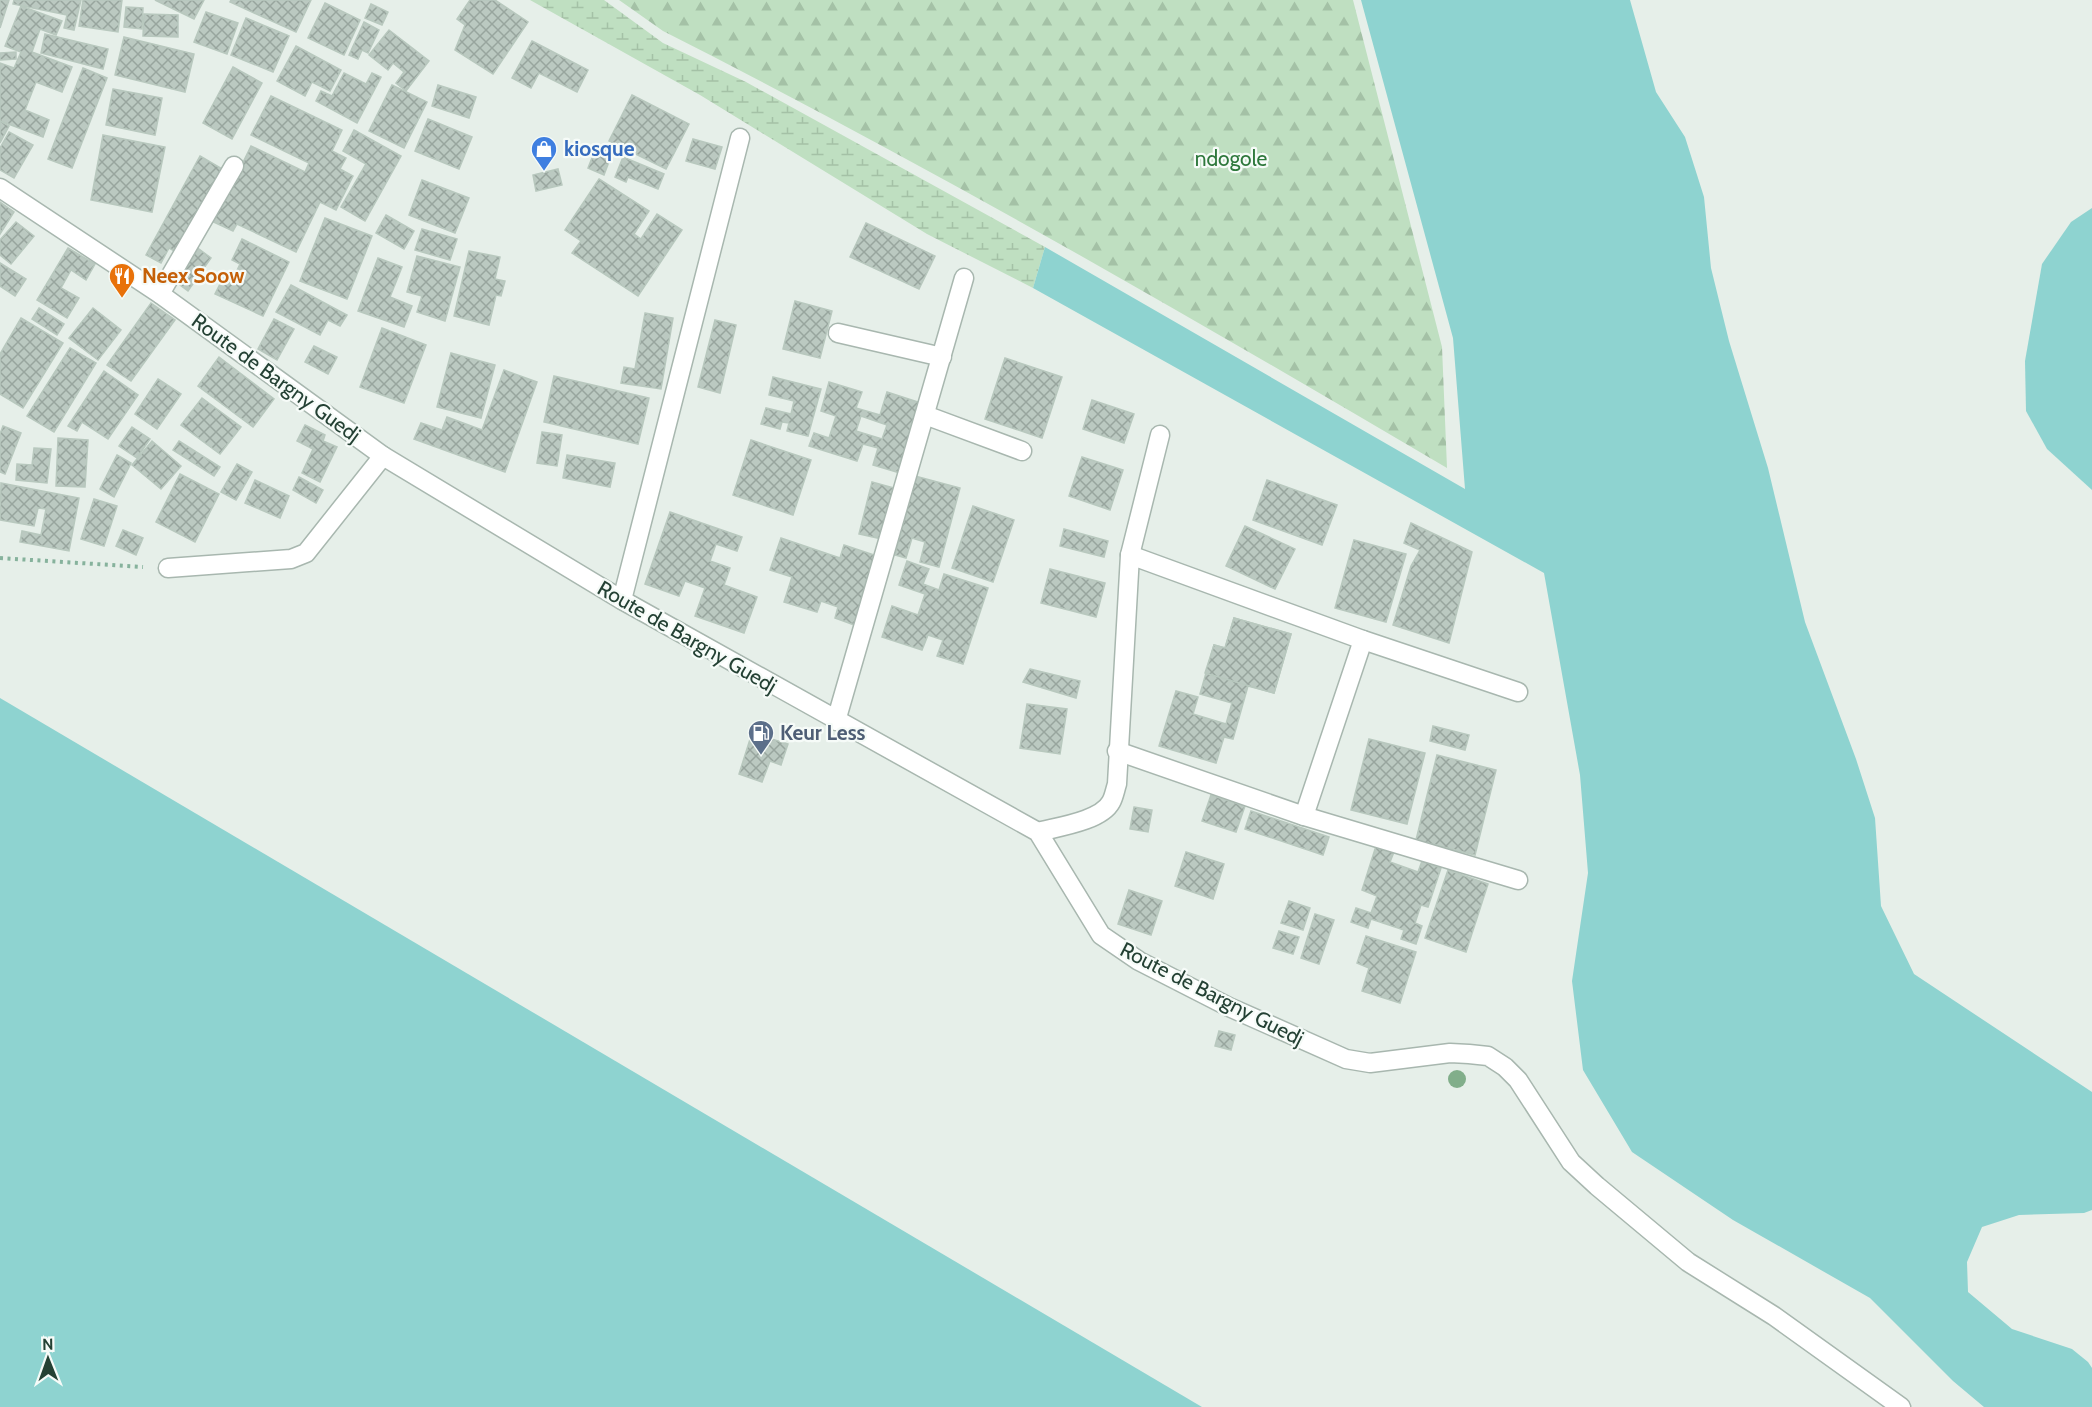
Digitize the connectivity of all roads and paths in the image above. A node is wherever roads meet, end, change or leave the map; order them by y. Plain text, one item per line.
1 (740, 138) dead end
2 (234, 166) dead end
3 (0, 188) edge
4 (964, 278) dead end
5 (160, 294) junction
6 (838, 333) dead end
7 (942, 357) junction
8 (925, 415) junction
9 (1160, 435) dead end
10 (1022, 450) dead end
11 (383, 456) junction
12 (1130, 555) junction
13 (0, 558) edge
14 (168, 568) joint
15 (622, 600) junction
16 (1363, 640) junction
17 (1518, 692) dead end
18 (836, 721) junction
19 (1118, 751) junction
20 (1304, 816) junction
21 (1038, 832) junction
22 (1518, 880) dead end
23 (1901, 1407) edge

1 - 15 street
2 - 5 street
3 - 5 street, Route de Bargny Guedj
4 - 7 street
5 - 11 street, Route de Bargny Guedj
6 - 7 street
7 - 8 street
8 - 10 street
8 - 18 street
9 - 12 street
11 - 14 street
11 - 15 street, Route de Bargny Guedj
12 - 16 street
12 - 19 street
13 - 14 path
15 - 18 street, Route de Bargny Guedj
16 - 17 street
16 - 20 street
18 - 21 street, Route de Bargny Guedj
19 - 20 street
19 - 21 street
20 - 22 street
21 - 23 street, Route de Bargny Guedj

